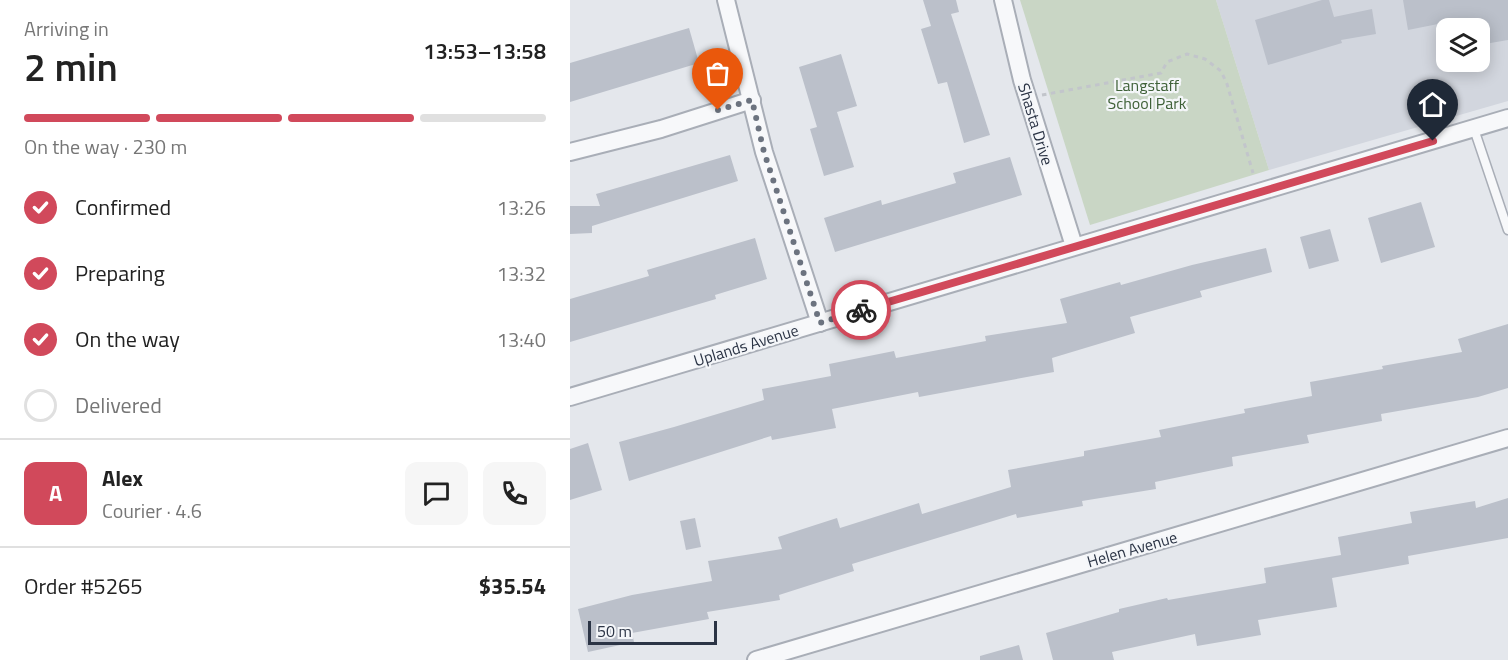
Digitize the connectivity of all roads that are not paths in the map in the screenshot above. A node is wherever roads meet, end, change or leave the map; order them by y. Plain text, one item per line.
1 (726, 0) edge
2 (1004, 0) edge
3 (752, 100) junction
4 (1508, 118) edge
5 (1474, 129) junction
6 (570, 152) edge
7 (1508, 230) edge
8 (1074, 246) junction
9 (820, 323) junction
10 (570, 397) edge
11 (1508, 438) edge
12 (756, 660) edge

1 - 3 street
2 - 8 street, Shasta Drive
3 - 6 street
3 - 9 street
4 - 5 street, Uplands Avenue
5 - 7 lane
5 - 8 street, Uplands Avenue
8 - 9 street, Uplands Avenue
9 - 10 street, Uplands Avenue
11 - 12 street, Helen Avenue

